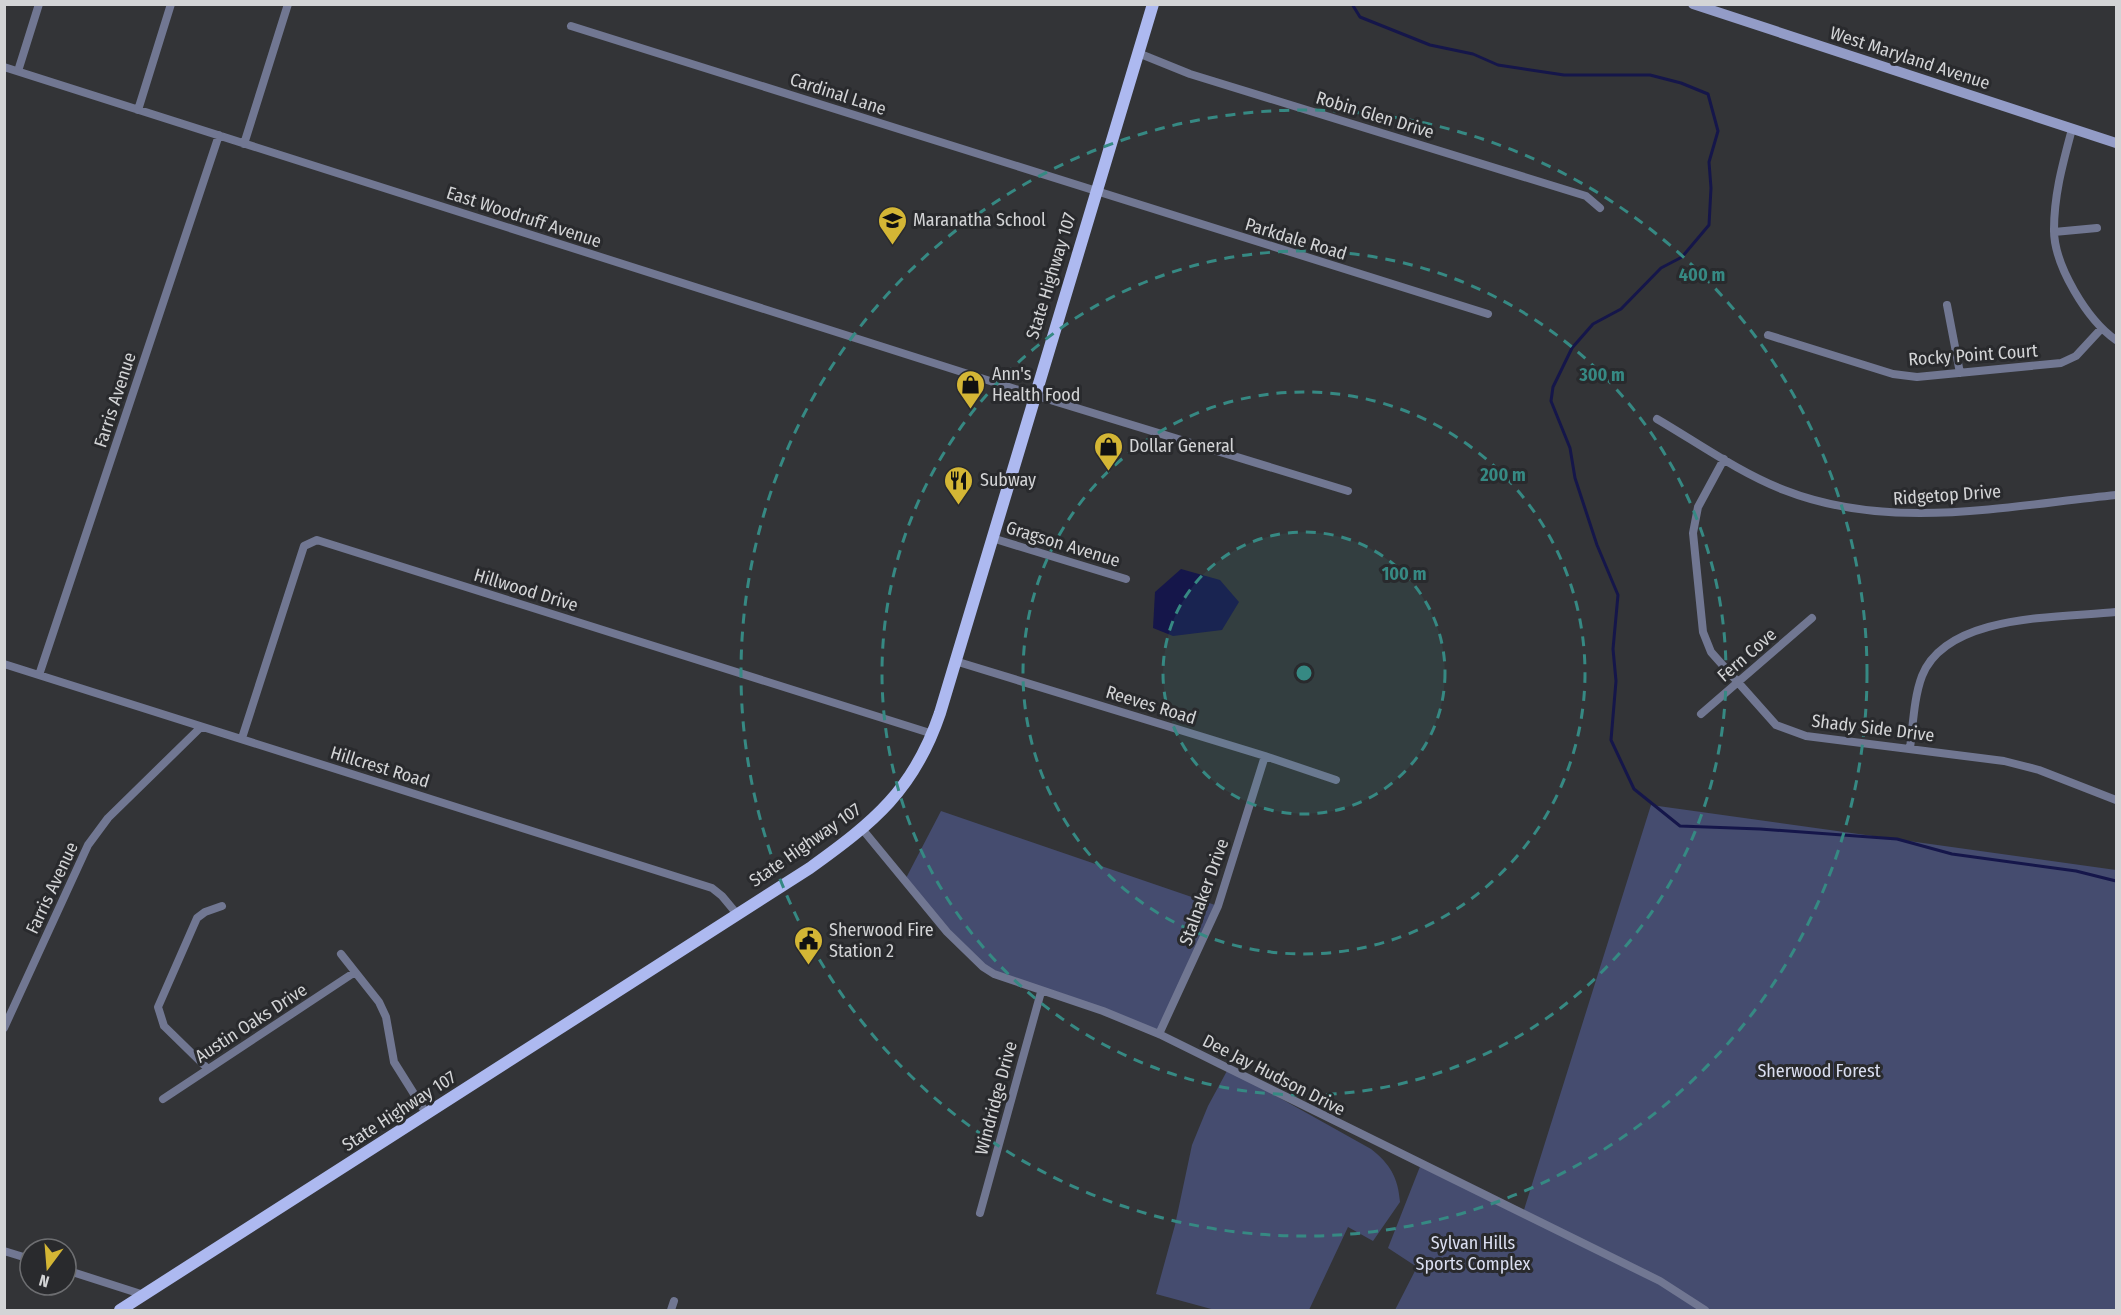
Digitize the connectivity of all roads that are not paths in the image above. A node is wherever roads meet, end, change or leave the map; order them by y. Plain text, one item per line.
1 (39, 4) edge
2 (171, 4) edge
3 (288, 4) edge
4 (1153, 4) edge
5 (1693, 4) edge
6 (571, 26) dead end
7 (1138, 53) junction
8 (4, 67) edge
9 (18, 71) junction
10 (138, 110) junction
11 (2072, 129) junction
12 (219, 135) junction
13 (2116, 143) edge
14 (244, 144) junction
15 (1095, 192) junction
16 (1600, 208) dead end
17 (2097, 228) dead end
18 (2054, 232) junction
19 (1947, 305) dead end
20 (1488, 314) dead end
21 (2101, 330) junction
22 (1768, 335) dead end
23 (2116, 340) edge
24 (1960, 373) junction
25 (1034, 395) junction
26 (1657, 420) dead end
27 (1724, 459) junction
28 (1348, 491) dead end
29 (2116, 495) edge
30 (992, 538) junction
31 (1126, 579) dead end
32 (2116, 612) edge
33 (1812, 618) dead end
34 (955, 662) junction
35 (4, 664) edge
36 (39, 675) junction
37 (1738, 682) junction
38 (1701, 714) dead end
39 (201, 727) junction
40 (933, 734) junction
41 (242, 738) junction
42 (1910, 748) junction
43 (1265, 756) junction
44 (1336, 780) dead end
45 (2116, 800) edge
46 (863, 830) junction
47 (222, 906) dead end
48 (738, 914) junction
49 (341, 954) dead end
50 (355, 972) junction
51 (1041, 992) junction
52 (4, 1028) edge
53 (1159, 1034) junction
54 (208, 1069) junction
55 (163, 1099) dead end
56 (426, 1113) junction
57 (980, 1213) dead end
58 (78, 1274) edge
59 (144, 1295) junction
60 (674, 1301) dead end
61 (120, 1311) edge
62 (671, 1311) edge
63 (1705, 1311) edge

1 - 9 street
2 - 10 street
3 - 14 street
4 - 7 main road, State Highway 107
5 - 11 street, West Maryland Avenue
6 - 15 street, Cardinal Lane
7 - 15 main road, State Highway 107
7 - 16 street, Robin Glen Drive
8 - 9 street, East Woodruff Avenue
9 - 10 street, East Woodruff Avenue
10 - 12 street, East Woodruff Avenue
11 - 13 street, West Maryland Avenue
11 - 18 street
12 - 14 street, East Woodruff Avenue
12 - 36 street, Farris Avenue
14 - 25 street, East Woodruff Avenue
15 - 20 street, Parkdale Road
15 - 25 main road, State Highway 107
17 - 18 street
18 - 21 street
19 - 24 street
21 - 23 street
21 - 24 street, Rocky Point Court
22 - 24 street, Rocky Point Court
25 - 28 street, East Woodruff Avenue
25 - 30 main road, State Highway 107
26 - 27 street, Ridgetop Drive
27 - 29 street, Ridgetop Drive
27 - 37 street, Shady Side Drive
30 - 31 street, Gragson Avenue
30 - 34 main road, State Highway 107
32 - 42 street
33 - 37 street, Fern Cove
34 - 40 main road, State Highway 107
34 - 43 street, Reeves Road
35 - 36 street, Hillcrest Road
36 - 39 street, Hillcrest Road
37 - 38 street, Fern Cove
37 - 42 street, Shady Side Drive
39 - 41 street, Hillcrest Road
39 - 52 street, Farris Avenue
40 - 41 street, Hillwood Drive
40 - 46 main road, State Highway 107
41 - 48 street, Hillcrest Road
42 - 45 street, Shady Side Drive
43 - 44 street, Reeves Road
43 - 53 street, Stalnaker Drive
46 - 48 main road, State Highway 107
46 - 51 street, Dee Jay Hudson Drive
47 - 54 street
48 - 56 main road, State Highway 107
49 - 50 street
50 - 54 street, Austin Oaks Drive
50 - 56 street
51 - 53 street, Dee Jay Hudson Drive
51 - 57 street, Windridge Drive
53 - 63 street, Dee Jay Hudson Drive
54 - 55 street, Austin Oaks Drive
56 - 59 main road, State Highway 107
58 - 59 street
59 - 61 main road, State Highway 107
60 - 62 street

